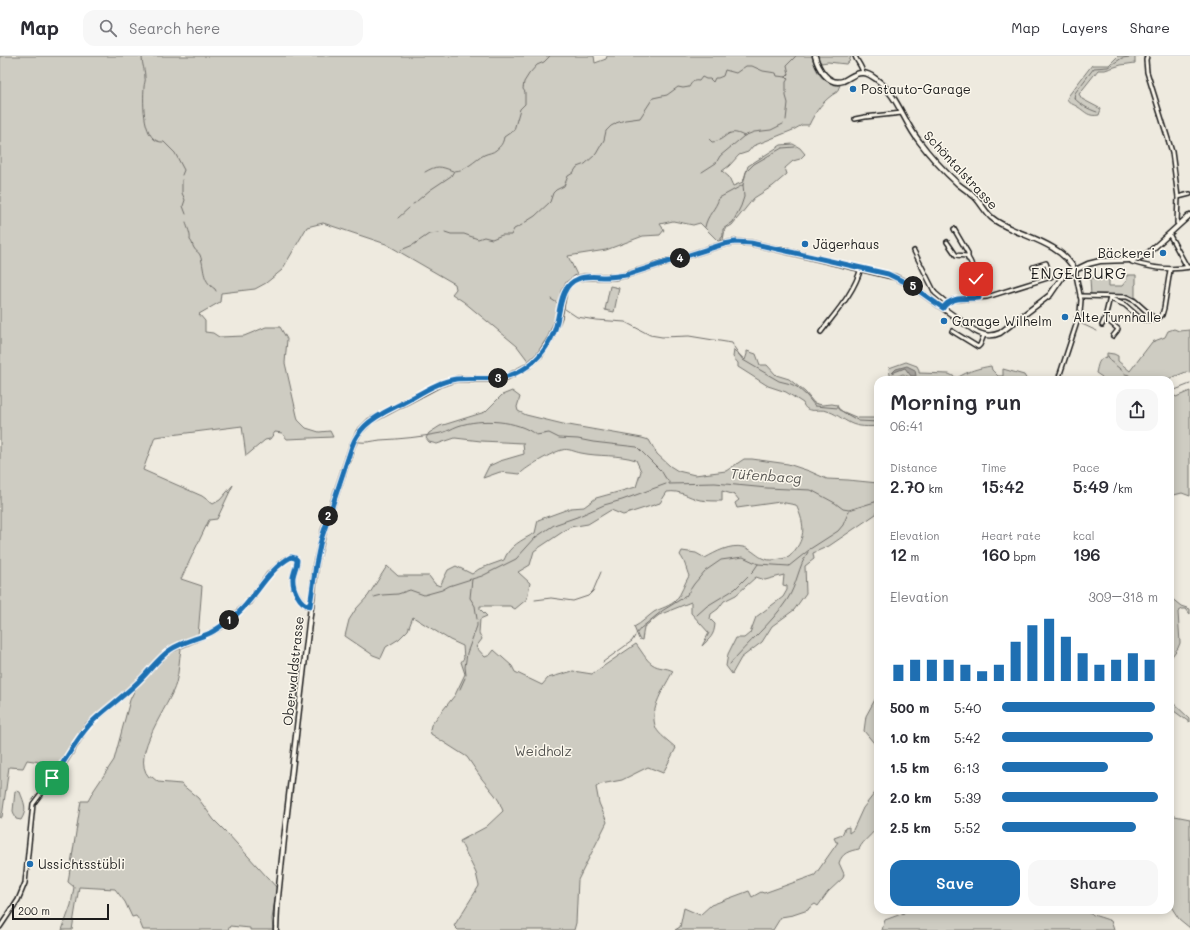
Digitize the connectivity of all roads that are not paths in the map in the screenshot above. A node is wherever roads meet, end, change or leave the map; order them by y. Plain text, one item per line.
1 (815, 56) edge
2 (855, 56) edge
3 (1147, 56) edge
4 (863, 73) junction
5 (902, 112) junction
6 (855, 119) dead end
7 (1190, 194) edge
8 (1178, 197) junction
9 (1190, 215) edge
10 (1178, 224) junction
11 (954, 229) dead end
12 (1169, 234) junction
13 (947, 242) dead end
14 (914, 251) dead end
15 (968, 259) junction
16 (1130, 260) junction
17 (1033, 267) dead end
18 (1188, 267) edge
19 (861, 268) junction
20 (1075, 270) junction
21 (1170, 270) junction
22 (1080, 296) junction
23 (1110, 297) junction
24 (979, 298) junction
25 (947, 303) junction
26 (943, 308) junction
27 (1105, 318) junction
28 (1154, 318) junction
29 (1102, 325) dead end
30 (952, 331) dead end
31 (821, 332) dead end
32 (984, 335) junction
33 (1113, 336) dead end
34 (1059, 376) edge
35 (310, 606) junction
36 (0, 927) edge
37 (276, 930) edge

1 - 4 street
2 - 4 street
3 - 8 street
4 - 5 street, Schöntalstrasse
5 - 6 street
5 - 20 street, Schöntalstrasse
7 - 8 street
8 - 10 street
9 - 10 street
10 - 12 street
11 - 15 street
12 - 16 street
12 - 18 street
13 - 15 street
14 - 25 street
15 - 24 street
16 - 20 street
16 - 21 street
17 - 24 street
18 - 21 street
19 - 26 street, Oberwaldstrasse
19 - 31 street
19 - 35 street, Oberwaldstrasse
20 - 22 street
20 - 32 street
21 - 28 street
22 - 23 street
22 - 34 street
23 - 27 street
23 - 28 street
23 - 28 street
24 - 25 street
25 - 26 street
26 - 32 street, Oberwaldstrasse
27 - 29 street
27 - 33 street
30 - 32 street
35 - 36 street
35 - 37 street, Oberwaldstrasse

